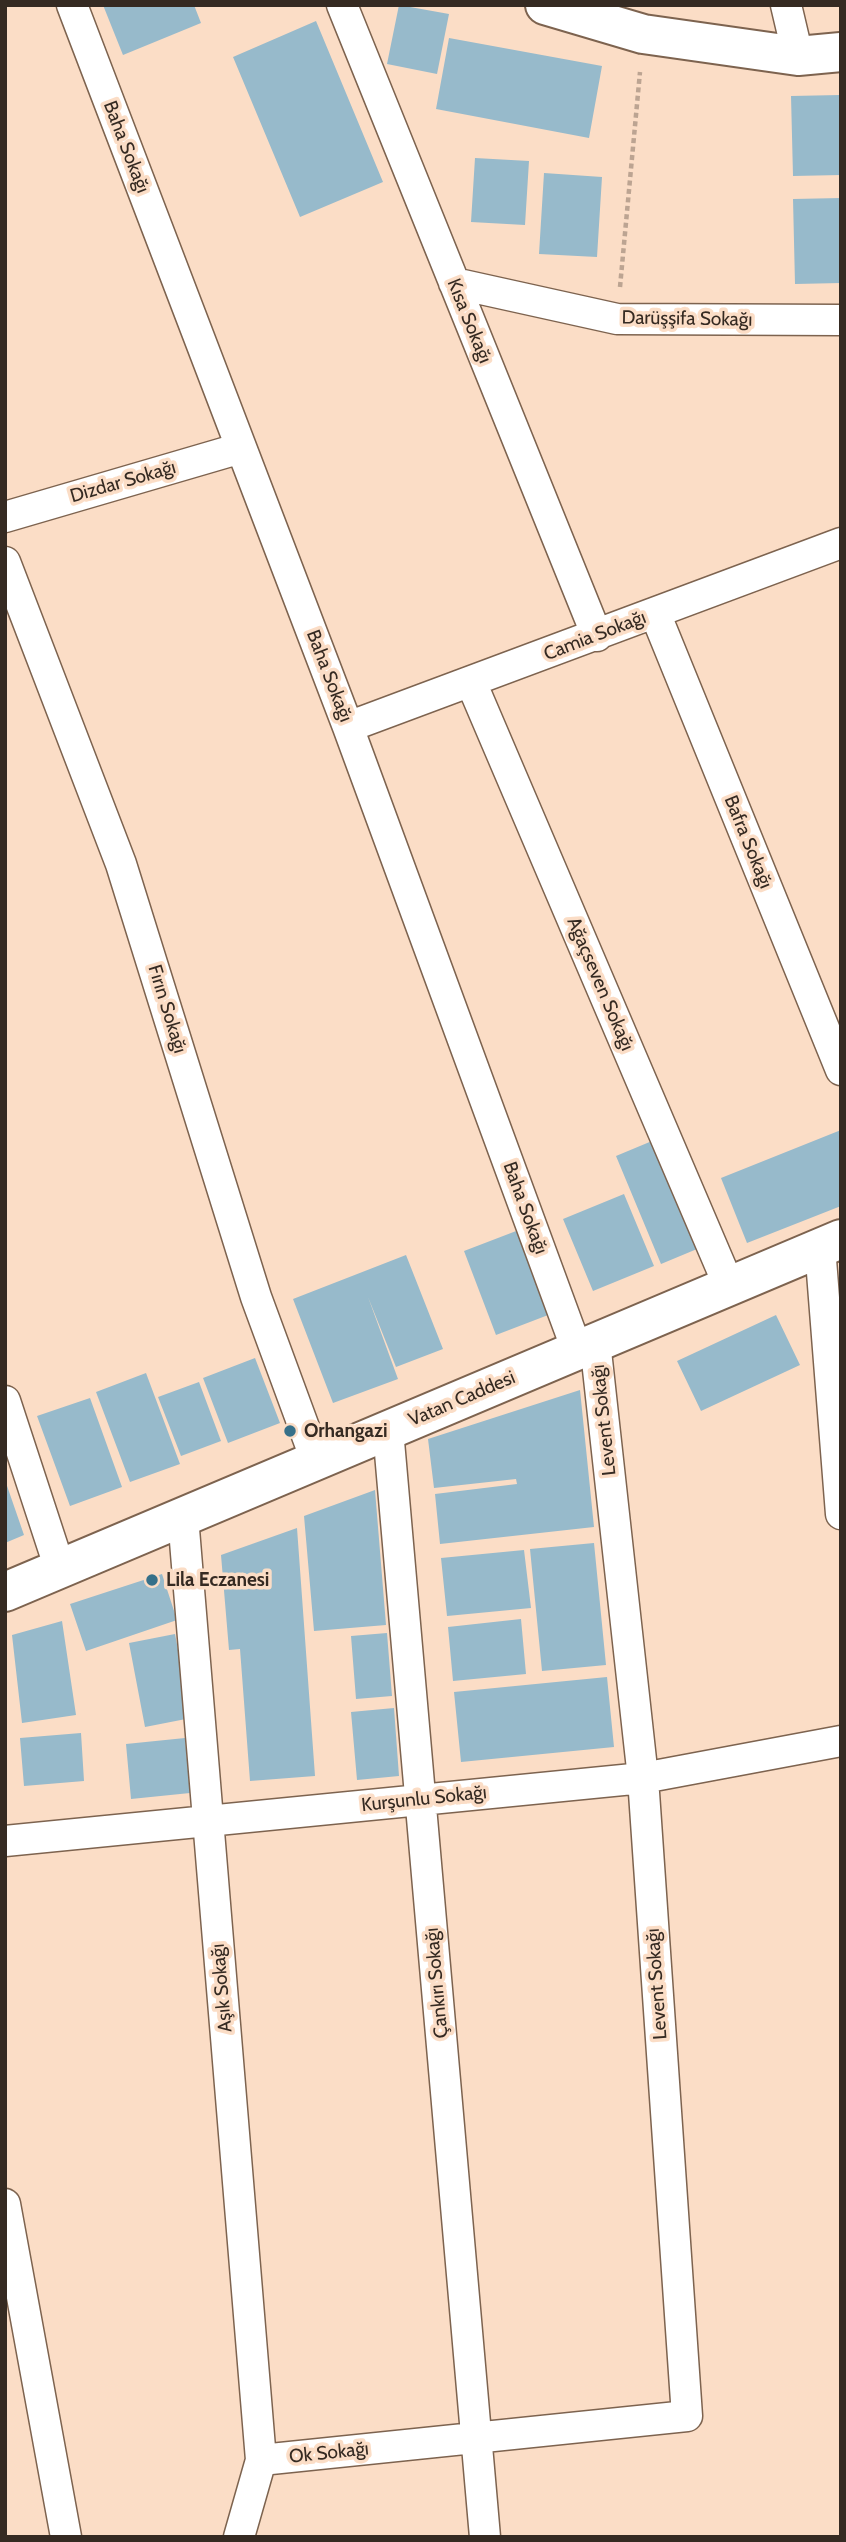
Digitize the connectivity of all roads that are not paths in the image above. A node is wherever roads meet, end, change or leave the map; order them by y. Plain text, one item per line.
1 (72, 5) edge
2 (342, 5) edge
3 (786, 5) edge
4 (558, 7) edge
5 (841, 52) edge
6 (798, 56) junction
7 (454, 283) junction
8 (841, 320) edge
9 (241, 448) junction
10 (5, 517) edge
11 (841, 543) edge
12 (5, 562) edge
13 (655, 613) junction
14 (597, 636) junction
15 (471, 682) junction
16 (348, 727) junction
17 (841, 1070) edge
18 (831, 1243) edge
19 (729, 1286) junction
20 (586, 1346) junction
21 (5, 1401) edge
22 (388, 1430) junction
23 (316, 1460) junction
24 (841, 1514) edge
25 (183, 1517) junction
26 (60, 1569) junction
27 (5, 1592) edge
28 (841, 1741) edge
29 (643, 1778) junction
30 (421, 1798) junction
31 (209, 1821) junction
32 (5, 1841) edge
33 (5, 2204) edge
34 (16, 2324) edge
35 (476, 2438) junction
36 (261, 2460) junction
37 (66, 2537) edge
38 (239, 2537) edge
39 (485, 2537) edge

1 - 9 street, Baha Sokağı
2 - 7 street, Kısa Sokağı
3 - 6 street
4 - 6 street
5 - 6 street
7 - 8 street, Darüşşifa Sokağı
7 - 14 street, Kısa Sokağı
9 - 10 street, Dizdar Sokağı
9 - 16 street, Baha Sokağı
11 - 13 street, Camia Sokağı
12 - 23 street, Fırın Sokağı
13 - 14 street, Camia Sokağı
13 - 17 street, Bafra Sokağı
14 - 15 street, Camia Sokağı
15 - 16 street, Camia Sokağı
15 - 19 street, Ağaçseven Sokağı
16 - 20 street, Baha Sokağı
18 - 19 street, Vatan Caddesi
18 - 24 street
19 - 20 street, Vatan Caddesi
20 - 22 street, Vatan Caddesi
20 - 29 street, Levent Sokağı
21 - 26 street
22 - 23 street, Vatan Caddesi
22 - 30 street, Çankırı Sokağı
23 - 25 street, Vatan Caddesi
25 - 26 street, Vatan Caddesi
25 - 31 street, Aşık Sokağı
26 - 27 street, Vatan Caddesi
28 - 29 street, Kurşunlu Sokağı
29 - 30 street, Kurşunlu Sokağı
29 - 35 street, Levent Sokağı
30 - 31 street, Kurşunlu Sokağı
30 - 35 street, Çankırı Sokağı
31 - 32 street, Kurşunlu Sokağı
31 - 36 street, Aşık Sokağı
33 - 34 street
34 - 37 street
35 - 36 street, Ok Sokağı
35 - 39 street, Çankırı Sokağı
36 - 38 street, Ok Sokağı

